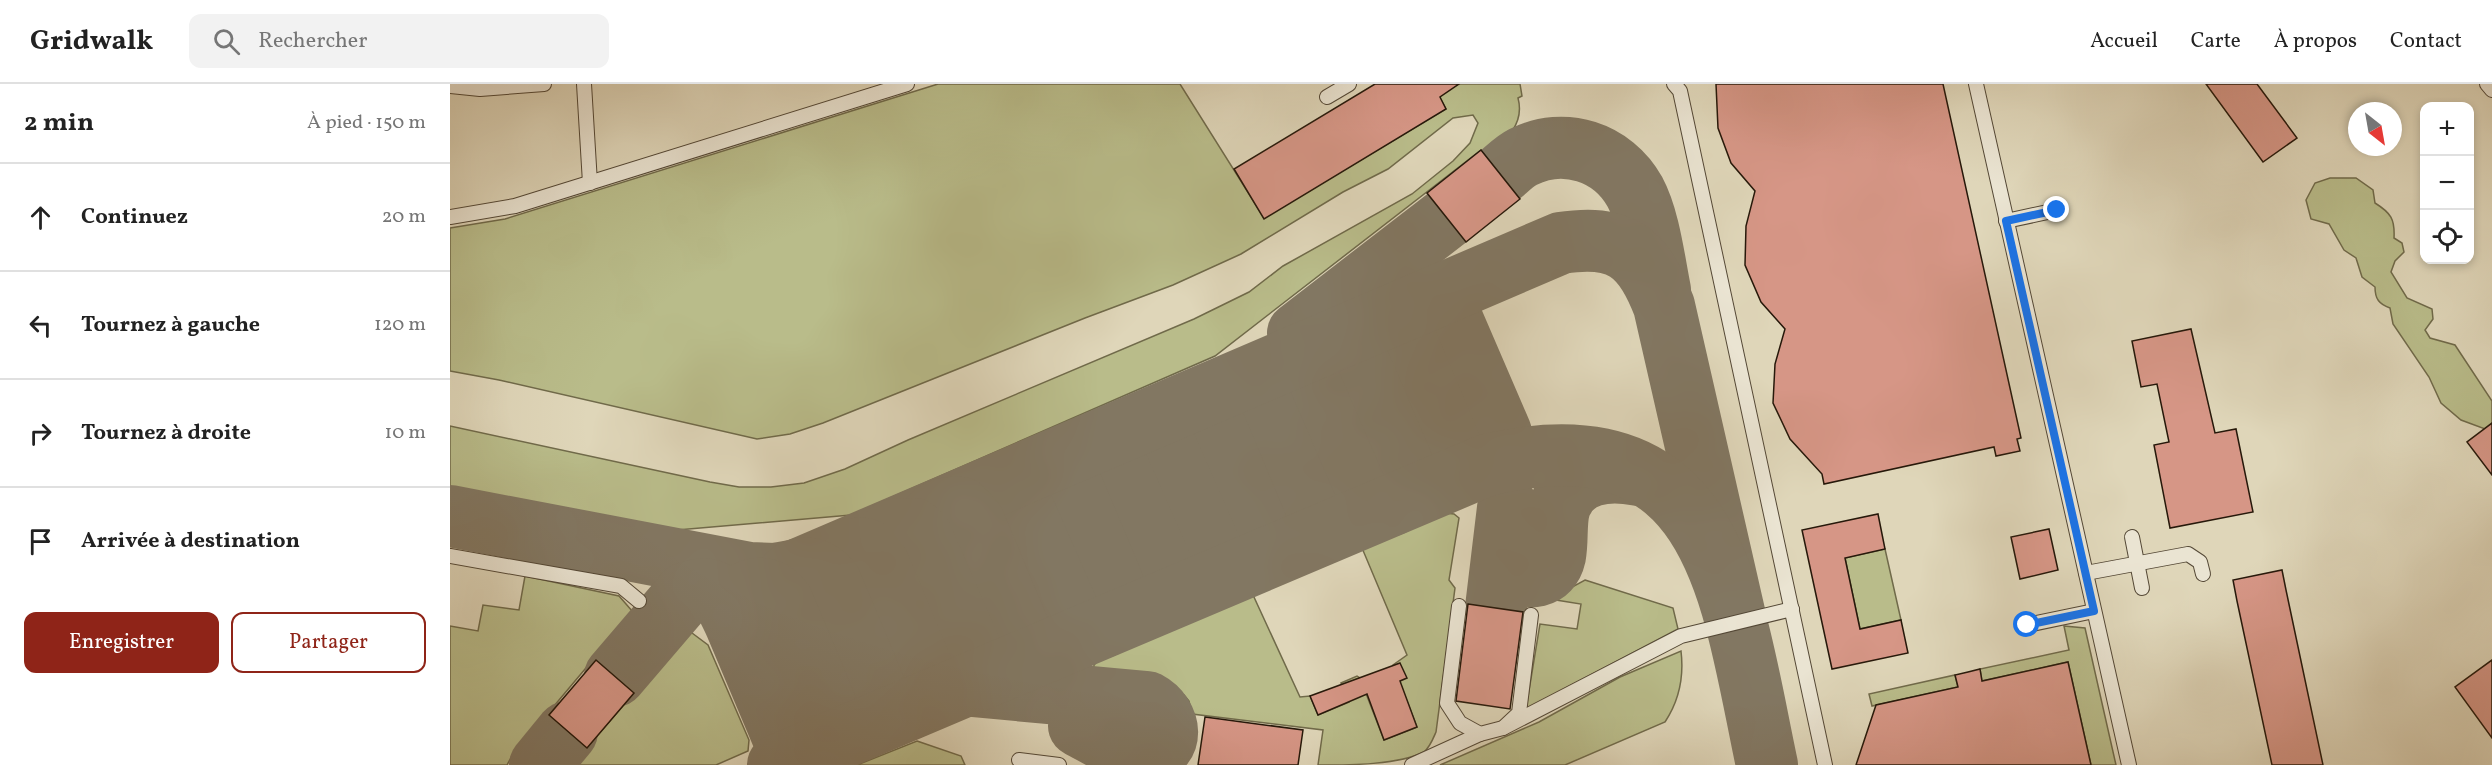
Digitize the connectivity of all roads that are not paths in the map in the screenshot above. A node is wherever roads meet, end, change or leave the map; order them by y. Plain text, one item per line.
1 (544, 84) edge
2 (584, 84) edge
3 (907, 84) edge
4 (1349, 84) edge
5 (1674, 84) edge
6 (1976, 84) edge
7 (2487, 84) edge
8 (450, 86) edge
9 (2492, 90) edge
10 (1327, 97) dead end
11 (590, 183) junction
12 (2057, 210) dead end
13 (450, 217) edge
14 (2006, 221) junction
15 (2132, 537) dead end
16 (450, 556) edge
17 (2137, 563) junction
18 (2086, 573) junction
19 (2203, 574) dead end
20 (2142, 588) dead end
21 (639, 601) dead end
22 (1459, 606) dead end
23 (1792, 609) junction
24 (2094, 611) junction
25 (1531, 615) dead end
26 (2027, 625) dead end
27 (1503, 728) junction
28 (1480, 734) junction
29 (1019, 760) dead end
30 (1059, 765) edge
31 (1412, 765) edge
32 (1825, 765) edge
33 (2129, 765) edge

1 - 8 lane
2 - 11 lane
3 - 11 lane
4 - 10 lane
5 - 23 lane
6 - 14 lane
7 - 9 lane
11 - 13 lane
12 - 14 lane
14 - 18 lane
15 - 17 lane
16 - 21 lane
17 - 18 lane
17 - 19 lane
17 - 20 lane
18 - 24 lane
22 - 28 lane
23 - 27 lane
23 - 32 lane
24 - 26 lane
24 - 33 lane
25 - 27 lane
27 - 28 lane
28 - 31 lane
29 - 30 lane

